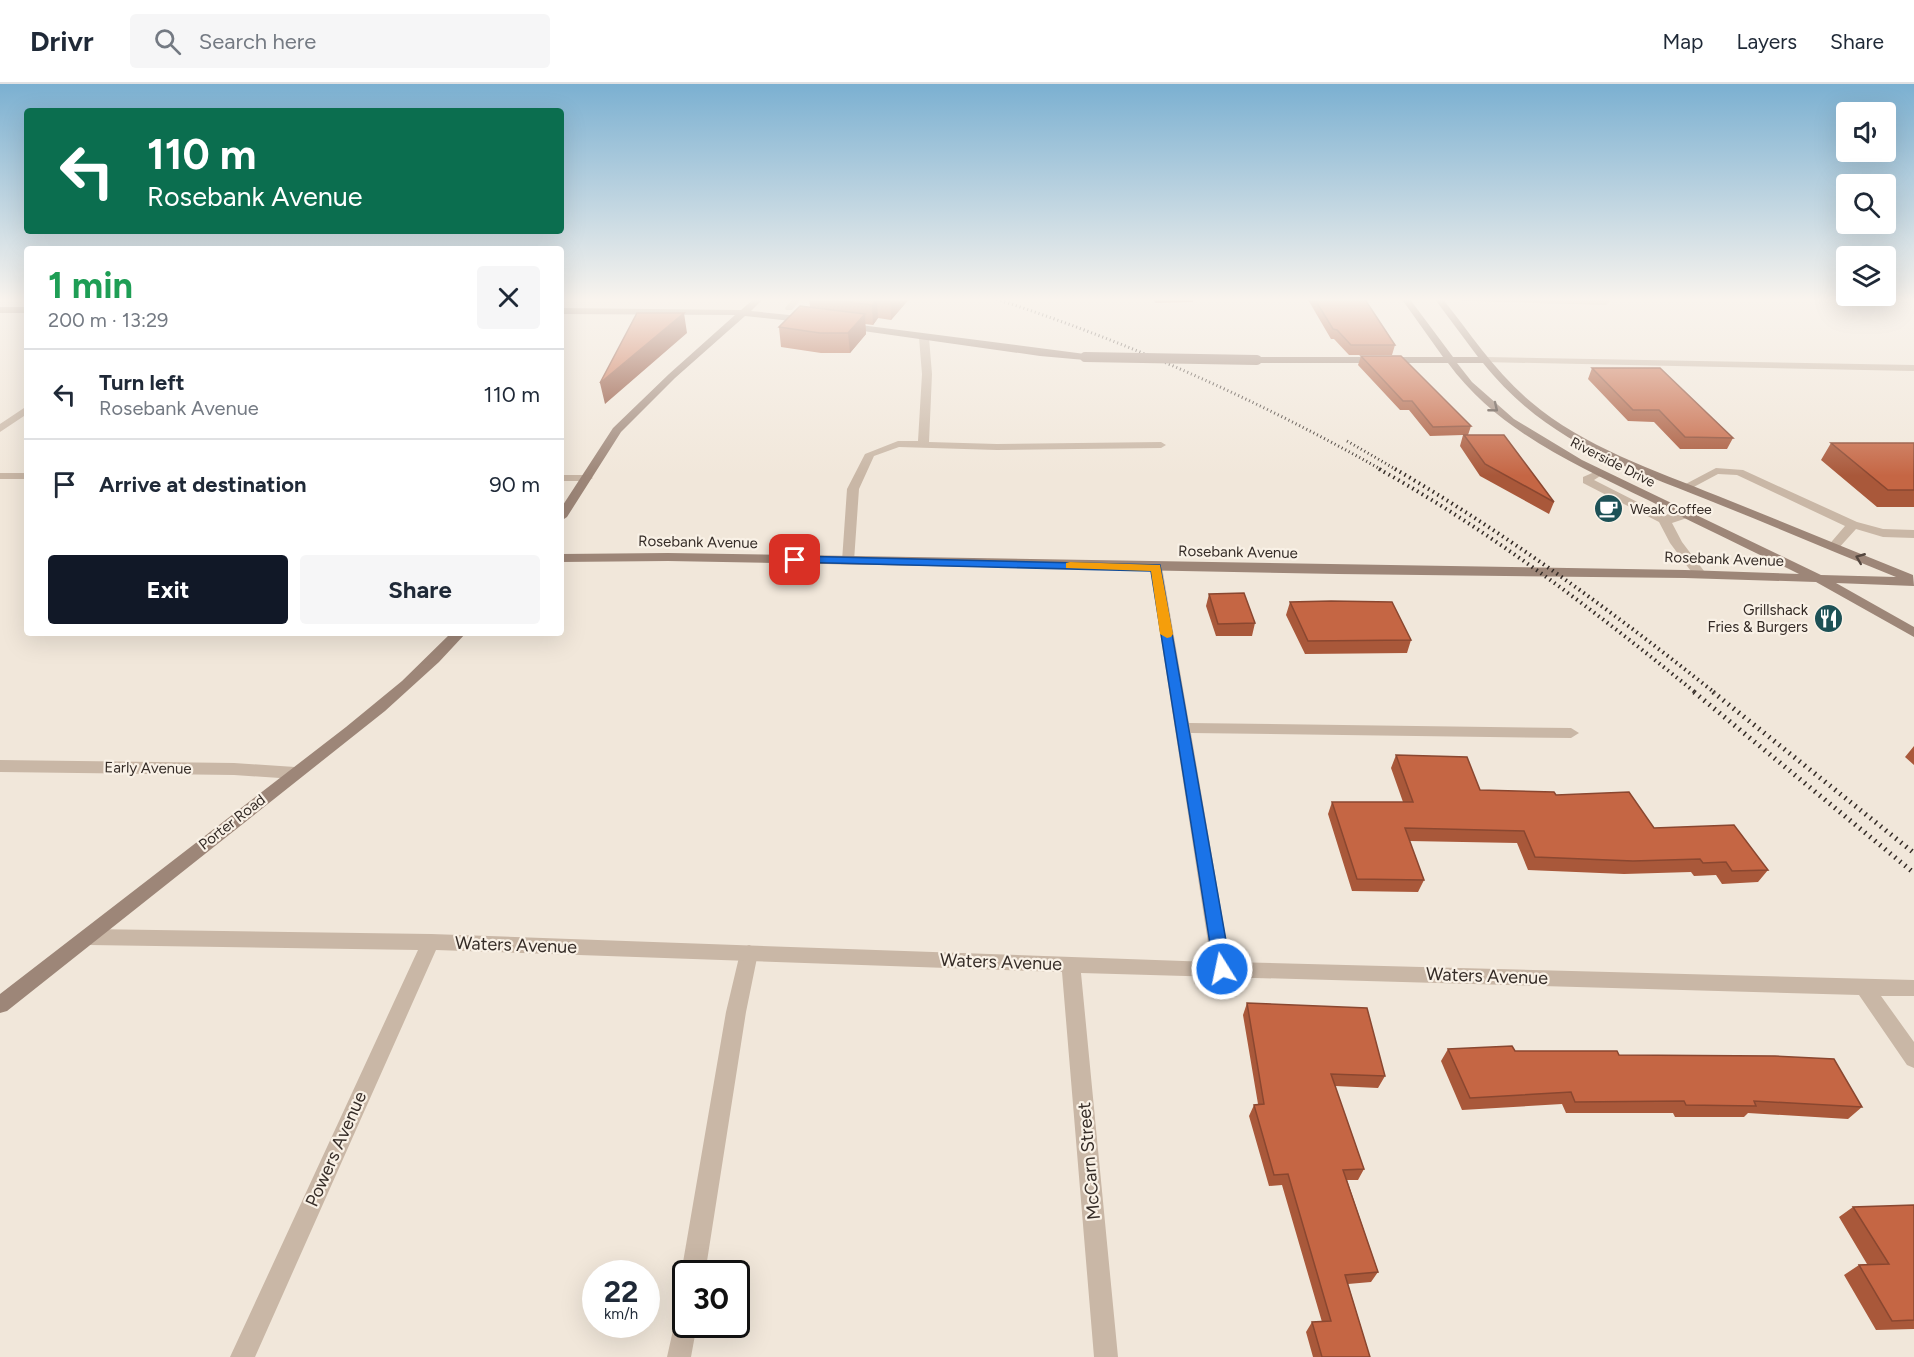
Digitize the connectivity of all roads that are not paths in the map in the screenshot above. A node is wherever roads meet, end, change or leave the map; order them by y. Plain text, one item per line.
1 (693, 357) edge
2 (926, 357) edge
3 (1108, 357) edge
4 (1448, 357) edge
5 (1484, 357) edge
6 (1450, 360) junction
7 (1486, 360) junction
8 (1914, 368) edge
9 (24, 411) edge
10 (0, 429) edge
11 (923, 445) junction
12 (1161, 445) dead end
13 (1599, 473) junction
14 (0, 476) edge
15 (24, 476) edge
16 (564, 478) edge
17 (587, 478) junction
18 (1686, 487) junction
19 (1660, 502) junction
20 (564, 512) edge
21 (1686, 514) junction
22 (1664, 519) junction
23 (1853, 525) junction
24 (1914, 534) edge
25 (1833, 547) junction
26 (564, 558) edge
27 (848, 561) junction
28 (1156, 567) junction
29 (1701, 575) junction
30 (1819, 579) junction
31 (1914, 581) edge
32 (1914, 633) edge
33 (456, 636) edge
34 (1182, 728) junction
35 (1571, 733) dead end
36 (0, 766) edge
37 (295, 773) junction
38 (89, 937) junction
39 (431, 942) junction
40 (749, 953) junction
41 (1071, 965) junction
42 (1222, 969) junction
43 (1864, 987) junction
44 (1914, 988) edge
45 (0, 1005) edge
46 (1914, 1059) edge
47 (695, 1260) edge
48 (682, 1338) edge
49 (242, 1357) edge
50 (679, 1357) edge
51 (1106, 1357) edge

1 - 17 street
2 - 11 street
3 - 6 street, bridge
4 - 6 street, Riverside Drive
5 - 7 street, Riverside Drive
6 - 7 street
6 -> 13 street, Riverside Drive
7 - 8 street
7 - 18 street, Riverside Drive
9 - 10 street
11 - 12 street
11 - 27 street
13 - 19 street, Riverside Drive
13 - 22 street
14 - 15 street
16 - 17 street
17 - 20 street
18 - 19 street
18 - 23 street
18 - 25 street, Riverside Drive
19 - 21 street, Riverside Drive
21 - 22 street
21 - 30 street, Riverside Drive
22 - 29 street
23 - 24 street
23 - 25 street
31 -> 25 street, Riverside Drive
26 - 27 street, Rosebank Avenue
27 - 28 street, Rosebank Avenue
28 - 29 street, Rosebank Avenue
28 - 34 street
29 - 30 street, Rosebank Avenue
30 - 31 street, Rosebank Avenue
30 - 32 street, Riverside Drive
33 - 37 street, Porter Road
34 - 35 street
34 - 42 street
36 - 37 street, Early Avenue
37 - 38 street, Porter Road
38 - 39 street, Waters Avenue
38 - 45 street, Porter Road
39 - 40 street, Waters Avenue
39 - 49 street, Powers Avenue
40 - 41 street, Waters Avenue
40 - 47 street
41 - 42 street, Waters Avenue
41 - 51 street, McCarn Street
42 - 43 street, Waters Avenue
43 - 44 street, Waters Avenue
43 - 46 street
48 - 50 street

